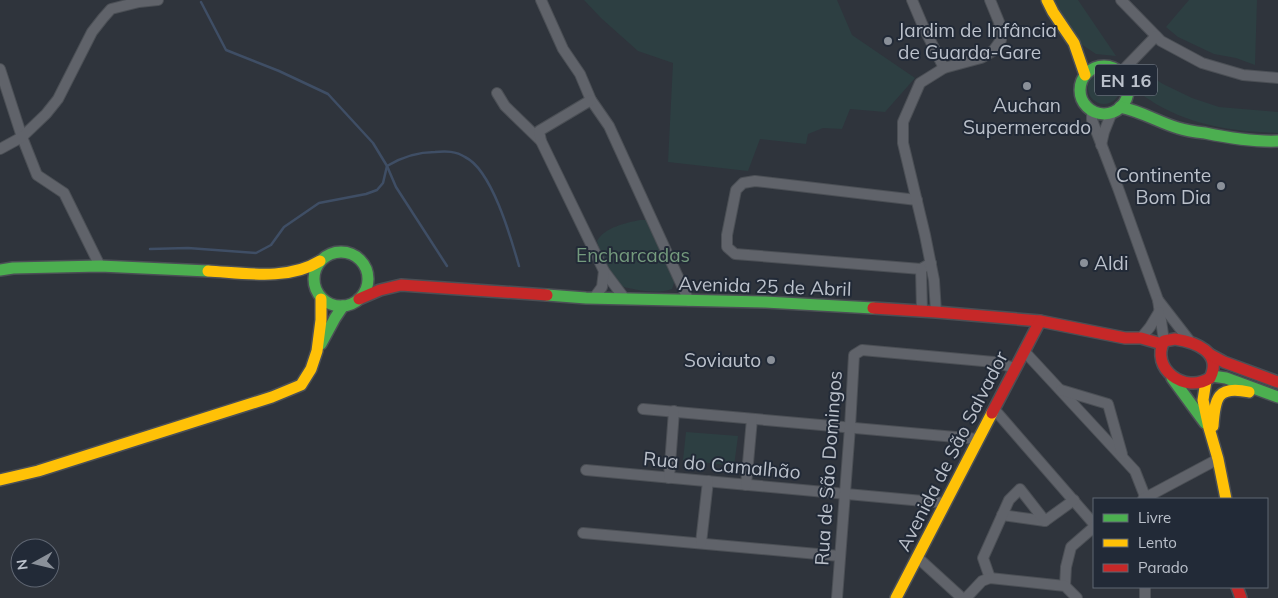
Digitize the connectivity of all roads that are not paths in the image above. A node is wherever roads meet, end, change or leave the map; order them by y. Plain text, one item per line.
1 (158, 0) edge
2 (541, 0) edge
3 (912, 0) edge
4 (990, 0) edge
5 (1047, 0) edge
6 (1121, 0) edge
7 (1156, 36) junction
8 (1074, 43) junction
9 (1103, 66) junction
10 (0, 68) edge
11 (944, 68) junction
12 (1122, 73) junction
13 (1085, 75) junction
14 (1278, 78) edge
15 (1128, 92) junction
16 (498, 93) dead end
17 (592, 100) junction
18 (1116, 110) junction
19 (1092, 111) junction
20 (1211, 134) junction
21 (22, 137) junction
22 (541, 141) junction
23 (1278, 141) edge
24 (1101, 146) junction
25 (0, 149) edge
26 (917, 200) junction
27 (320, 261) junction
28 (930, 263) junction
29 (100, 266) junction
30 (0, 268) edge
31 (366, 268) junction
32 (921, 269) junction
33 (604, 270) junction
34 (274, 274) junction
35 (401, 285) junction
36 (310, 289) junction
37 (594, 298) junction
38 (625, 299) junction
39 (359, 300) junction
40 (1158, 300) junction
41 (689, 301) junction
42 (343, 306) junction
43 (922, 311) junction
44 (936, 312) junction
45 (1160, 312) junction
46 (1040, 321) junction
47 (1125, 338) junction
48 (1141, 338) junction
49 (1190, 341) junction
50 (1163, 342) junction
51 (317, 351) junction
52 (1024, 351) junction
53 (1210, 355) junction
54 (1162, 362) junction
55 (1015, 368) junction
56 (1170, 374) junction
57 (1209, 378) junction
58 (1278, 382) edge
59 (1060, 390) junction
60 (1264, 392) junction
61 (1278, 397) edge
62 (643, 408) dead end
63 (994, 409) junction
64 (674, 411) junction
65 (752, 418) junction
66 (850, 427) junction
67 (1210, 433) junction
68 (978, 439) junction
69 (1123, 458) junction
70 (1218, 459) junction
71 (586, 470) dead end
72 (669, 478) junction
73 (0, 480) edge
74 (708, 481) junction
75 (746, 485) junction
76 (845, 494) junction
77 (1145, 498) edge
78 (1147, 498) edge
79 (1226, 498) edge
80 (1074, 500) junction
81 (945, 503) junction
82 (1002, 515) junction
83 (1045, 522) junction
84 (1093, 525) edge
85 (1093, 527) edge
86 (583, 533) dead end
87 (701, 543) junction
88 (840, 556) junction
89 (917, 557) junction
90 (990, 578) junction
91 (1065, 586) junction
92 (837, 598) edge
93 (896, 598) edge
94 (962, 598) edge
95 (966, 598) edge
96 (1077, 598) edge

1 - 21 street
2 - 17 street
3 - 11 street
4 - 11 street
5 - 8 main road, EN 16
6 - 7 street
7 - 12 street
7 - 14 street
8 - 9 main road, EN 16
8 - 13 main road, EN 16
9 - 12 main road, EN 16
9 - 13 main road, EN 16
10 - 21 street
11 - 26 street
12 - 15 main road, EN 16
13 - 19 main road, EN 16
15 - 18 main road, EN 16
15 - 20 main road, EN 16
16 - 22 street
17 - 22 street
17 - 41 street
18 - 19 main road, EN 16
18 - 20 main road, EN 16
18 - 24 street
19 - 24 street
20 - 23 main road, EN 16
21 - 25 street
21 - 29 street
22 - 33 street
24 - 40 street
26 - 28 street
26 - 32 street
27 - 31 main road, Avenida 25 de Abril
27 - 34 main road, Avenida 25 de Abril
27 - 36 main road
28 - 32 street
28 - 44 street
29 - 30 main road
29 - 34 main road
31 - 35 main road, Avenida 25 de Abril
31 - 39 main road
32 - 43 street
33 - 37 street
33 - 38 street
34 - 36 main road
35 - 37 main road, Avenida 25 de Abril
35 - 39 main road, Avenida 25 de Abril
36 - 42 main road
36 - 51 main road
37 - 38 main road, Avenida 25 de Abril
38 - 41 main road, Avenida 25 de Abril
39 - 42 main road, Avenida 25 de Abril
40 - 45 street
40 - 49 street
41 - 43 main road, Avenida 25 de Abril
42 - 51 main road
43 - 44 main road, Avenida 25 de Abril
44 - 46 main road, Avenida 25 de Abril
45 - 48 street
45 - 50 street
46 - 47 main road, Avenida 25 de Abril
46 - 52 main road, Avenida de São Salvador
47 - 48 main road, Avenida 25 de Abril
47 - 54 main road, Avenida 25 de Abril
48 - 50 main road, Avenida 25 de Abril
49 - 50 main road
49 - 53 main road
50 - 54 main road
51 - 73 main road
52 - 55 main road, Avenida de São Salvador
52 - 59 street
53 - 57 main road
53 - 58 main road
54 - 56 main road
55 - 63 main road, Avenida de São Salvador
55 - 66 street, Rua de São Domingos
56 - 57 main road
56 - 67 main road
57 - 60 main road
57 - 67 main road
59 - 69 street
59 - 69 street
60 - 61 main road
60 - 67 main road
62 - 64 street
63 - 68 main road, Avenida de São Salvador
63 - 80 street
64 - 65 street
64 - 72 street
65 - 66 street
65 - 75 street
66 - 68 street
66 - 76 street, Rua de São Domingos
67 - 70 main road
68 - 81 main road, Avenida de São Salvador
69 - 77 street
70 - 78 street
70 - 79 main road
71 - 72 street, Rua do Camalhão
72 - 74 street, Rua do Camalhão
74 - 75 street, Rua do Camalhão
74 - 87 street
75 - 76 street, Rua do Camalhão
76 - 81 street, Rua do Camalhão
76 - 88 street, Rua de São Domingos
80 - 83 street
80 - 84 street
81 - 89 main road, Avenida de São Salvador
82 - 83 street
82 - 83 street
82 - 90 street
85 - 91 street
86 - 87 street
87 - 88 street
88 - 92 street, Rua de São Domingos
89 - 93 main road, Avenida de São Salvador
89 - 94 street
90 - 91 street
90 - 95 street
91 - 96 street

